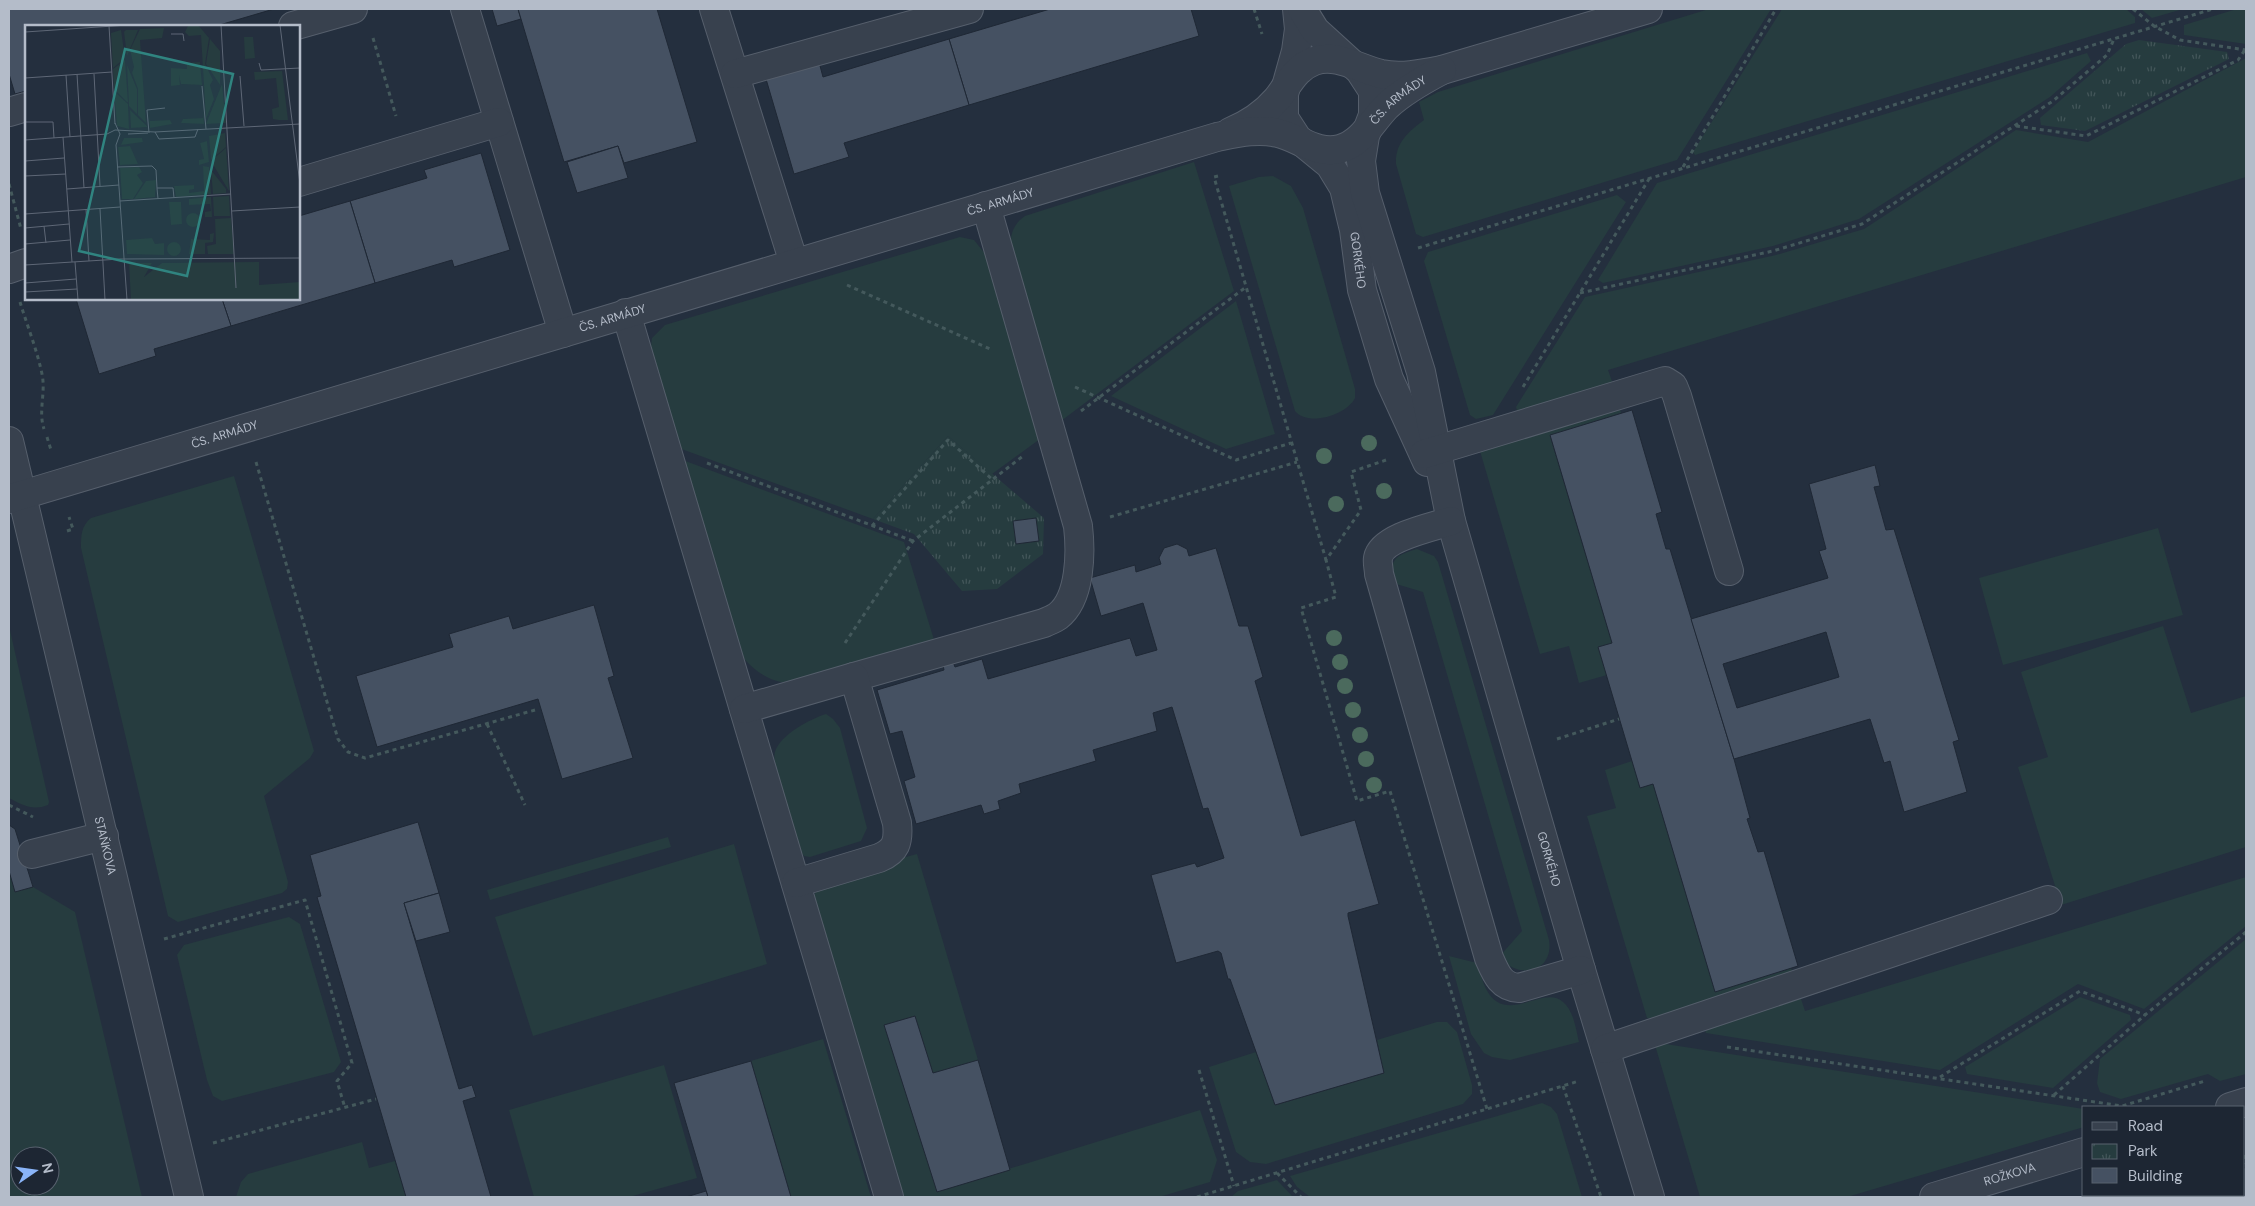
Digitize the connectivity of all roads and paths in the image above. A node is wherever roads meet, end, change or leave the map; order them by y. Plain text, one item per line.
1 (353, 9) edge
2 (465, 9) edge
3 (714, 9) edge
4 (969, 9) edge
5 (1254, 9) edge
6 (1297, 9) edge
7 (1302, 9) edge
8 (1648, 9) edge
9 (1776, 9) edge
10 (2133, 9) edge
11 (2213, 9) edge
12 (297, 25) edge
13 (2154, 26) junction
14 (1262, 35) dead end
15 (372, 37) dead end
16 (2114, 38) junction
17 (2246, 50) edge
18 (1350, 64) junction
19 (1442, 70) junction
20 (735, 74) junction
21 (1288, 83) junction
22 (25, 106) edge
23 (9, 112) edge
24 (499, 122) junction
25 (2016, 126) junction
26 (1369, 127) junction
27 (1217, 138) junction
28 (1306, 145) junction
29 (406, 150) junction
30 (1683, 167) junction
31 (1222, 175) dead end
32 (1650, 178) junction
33 (300, 182) edge
34 (9, 184) edge
35 (986, 206) junction
36 (1413, 249) dead end
37 (17, 259) edge
38 (794, 263) junction
39 (840, 281) dead end
40 (1246, 287) junction
41 (1580, 293) junction
42 (25, 296) edge
43 (26, 300) edge
44 (626, 313) junction
45 (563, 333) junction
46 (997, 352) dead end
47 (44, 389) dead end
48 (1506, 428) junction
49 (1051, 434) junction
50 (9, 441) edge
51 (1291, 443) junction
52 (667, 448) junction
53 (1384, 452) dead end
54 (1430, 452) junction
55 (256, 462) dead end
56 (1297, 462) junction
57 (993, 480) junction
58 (16, 497) edge
59 (1451, 521) junction
60 (872, 526) junction
61 (1078, 526) junction
62 (913, 541) junction
63 (1326, 560) junction
64 (1729, 571) dead end
65 (854, 677) junction
66 (814, 689) junction
67 (535, 710) dead end
68 (744, 710) junction
69 (1619, 719) dead end
70 (487, 724) junction
71 (1557, 738) dead end
72 (524, 805) dead end
73 (104, 836) junction
74 (32, 854) dead end
75 (796, 883) junction
76 (2048, 900) dead end
77 (2246, 932) edge
78 (164, 939) dead end
79 (1581, 970) junction
80 (2144, 1016) junction
81 (1724, 1046) dead end
82 (1608, 1060) junction
83 (1200, 1070) dead end
84 (1939, 1077) junction
85 (2209, 1080) dead end
86 (1563, 1086) junction
87 (2054, 1094) junction
88 (376, 1099) dead end
89 (2246, 1102) edge
90 (2233, 1106) edge
91 (345, 1108) junction
92 (1487, 1109) junction
93 (212, 1143) dead end
94 (2082, 1153) edge
95 (1277, 1173) junction
96 (1234, 1186) junction
97 (189, 1197) edge
98 (889, 1197) edge
99 (1197, 1197) edge
100 (1202, 1197) edge
101 (1301, 1197) edge
102 (1601, 1197) edge
103 (1650, 1197) edge
104 (1934, 1197) edge

1 - 12 street
2 - 24 street
3 - 20 street
4 - 20 street
5 - 14 path
6 - 21 street, GORKÉHO
7 - 18 street, GORKÉHO
8 - 19 street, ČS. ARMÁDY
9 - 30 path
10 - 13 path
11 - 13 path
13 - 16 path
13 - 17 path
15 - 29 path
16 - 25 path
16 - 30 path
17 - 25 path
18 - 19 street, ČS. ARMÁDY
18 - 21 street, ČS. ARMÁDY
18 - 26 street, GORKÉHO
19 - 26 street, ČS. ARMÁDY
20 - 38 street
21 - 27 street, ČS. ARMÁDY
21 - 28 street, GORKÉHO
22 - 23 street
24 - 29 street
24 - 45 street
25 - 41 path
26 - 28 street, ČS. ARMÁDY
26 - 54 street, GORKÉHO
27 - 28 street, ČS. ARMÁDY
27 - 35 street, ČS. ARMÁDY
28 - 54 street, GORKÉHO
29 - 33 street
30 - 32 path
31 - 40 path
32 - 36 path
32 - 41 path
34 - 37 path
35 - 38 street, ČS. ARMÁDY
35 - 49 street
37 - 42 path
38 - 44 street, ČS. ARMÁDY
39 - 46 path
40 - 51 path
40 - 51 path
41 - 48 path
43 - 47 path
44 - 45 street, ČS. ARMÁDY
44 - 52 street
45 - 58 street, ČS. ARMÁDY
48 - 54 street
48 - 64 street
49 - 57 path
49 - 61 street
50 - 58 street, STAŇKOVA
51 - 56 path
52 - 60 path
52 - 68 street
53 - 63 path
54 - 59 street, GORKÉHO
55 - 70 path
56 - 61 path
56 - 63 path
57 - 60 path
57 - 62 path
58 - 73 street, STAŇKOVA
59 - 79 street, GORKÉHO
59 - 79 street
60 - 62 path
61 - 65 street
62 - 66 path
63 - 92 path
65 - 66 street
65 - 75 street
66 - 68 street
67 - 70 path
68 - 75 street
69 - 71 path
70 - 72 path
73 - 74 street
73 - 97 street, STAŇKOVA
75 - 98 street
76 - 82 street
77 - 80 path
78 - 91 path
79 - 82 street, GORKÉHO
80 - 84 path
80 - 87 path
81 - 84 path
82 - 86 path
82 - 103 street, GORKÉHO
83 - 96 path
84 - 87 path
85 - 87 path
86 - 92 path
86 - 102 path
88 - 91 path
89 - 90 street
91 - 93 path
92 - 95 path
94 - 104 street, ROŽKOVA
95 - 96 path
95 - 101 path
96 - 100 path
99 - 100 path

